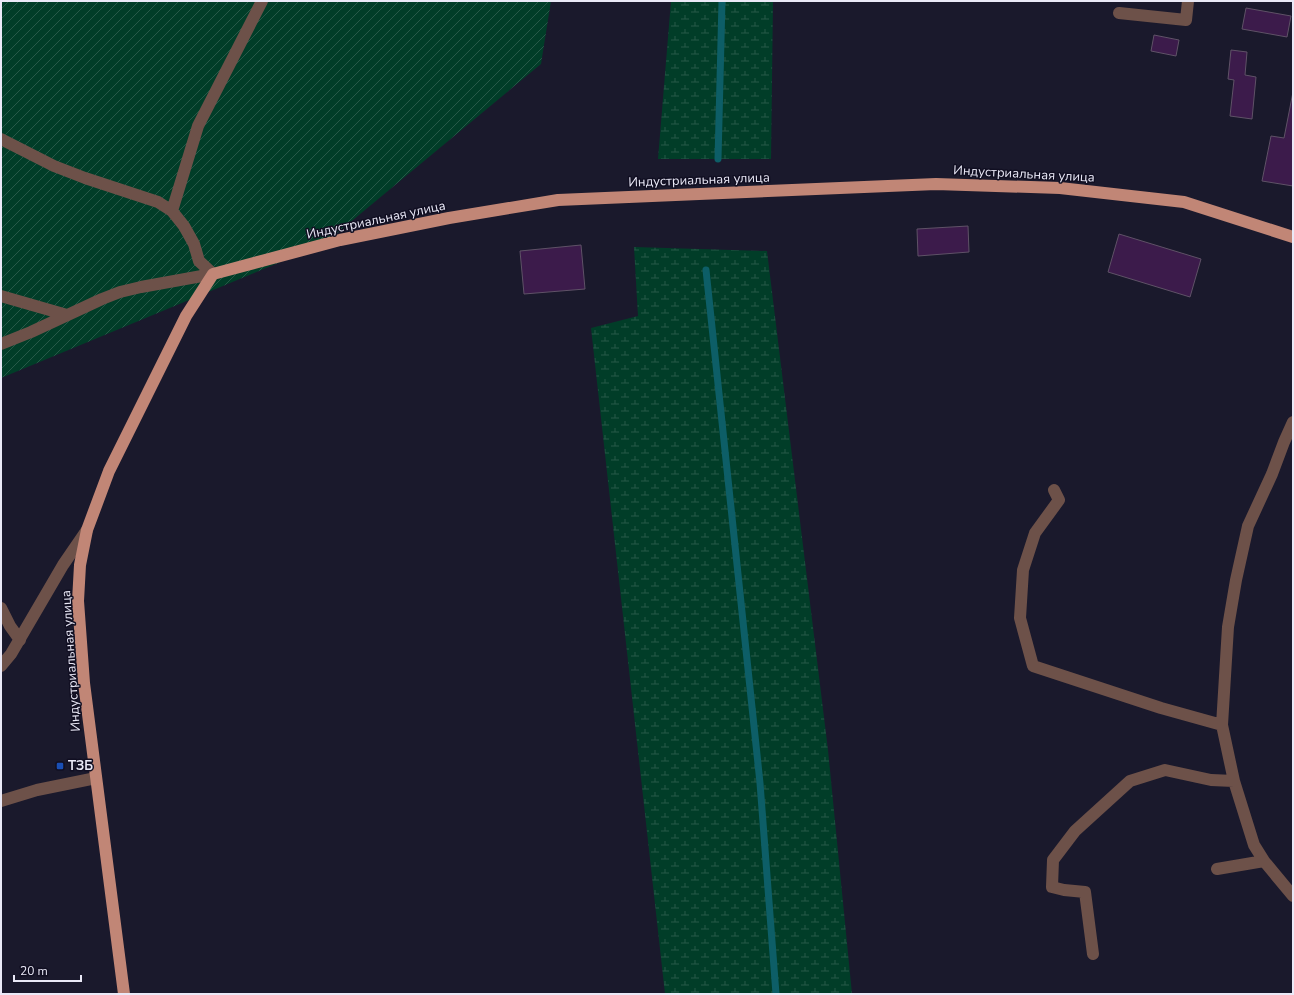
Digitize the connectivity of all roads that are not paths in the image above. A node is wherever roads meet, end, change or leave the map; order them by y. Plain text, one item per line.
1 (262, 1) edge
2 (1188, 1) edge
3 (1119, 13) dead end
4 (1, 139) edge
5 (172, 211) junction
6 (1293, 237) edge
7 (213, 274) junction
8 (1, 296) edge
9 (67, 315) junction
10 (1, 344) edge
11 (1293, 422) edge
12 (1054, 490) dead end
13 (87, 530) junction
14 (1, 608) edge
15 (20, 640) junction
16 (1, 666) edge
17 (1222, 725) junction
18 (96, 778) junction
19 (1234, 781) junction
20 (1, 801) edge
21 (1264, 861) junction
22 (1217, 869) dead end
23 (1293, 896) edge
24 (1093, 954) dead end
25 (124, 994) edge

1 - 5 street
2 - 3 street
4 - 5 street
5 - 7 street
6 - 7 main road, Индустриальная улица
7 - 9 street
7 - 13 main road, Индустриальная улица
8 - 9 street
9 - 10 street
11 - 17 street
12 - 17 street
13 - 15 street
13 - 18 main road, Индустриальная улица
14 - 15 street
15 - 16 street
17 - 19 street
18 - 20 street
18 - 25 main road, Индустриальная улица
19 - 21 street
19 - 24 street
21 - 22 street
21 - 23 street

